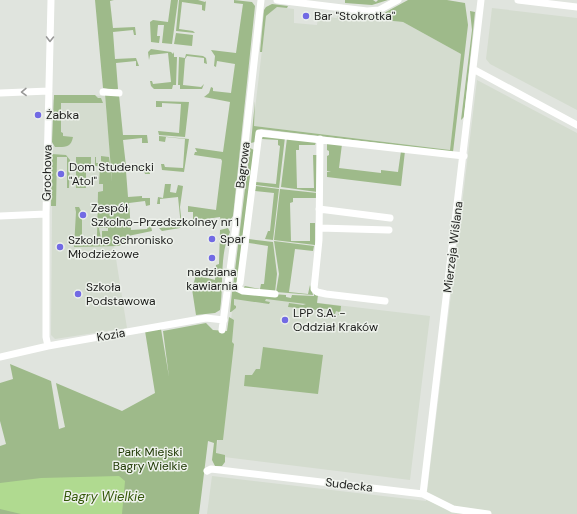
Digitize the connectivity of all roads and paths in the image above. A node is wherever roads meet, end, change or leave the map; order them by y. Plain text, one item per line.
1 (51, 0) edge
2 (261, 0) edge
3 (278, 0) edge
4 (398, 0) edge
5 (481, 0) edge
6 (518, 0) edge
7 (577, 7) edge
8 (473, 69) junction
9 (49, 91) junction
10 (0, 92) edge
11 (103, 92) dead end
12 (119, 93) dead end
13 (577, 124) edge
14 (320, 139) junction
15 (464, 156) junction
16 (319, 209) junction
17 (46, 214) junction
18 (0, 216) edge
19 (379, 216) junction
20 (390, 218) dead end
21 (319, 228) junction
22 (378, 229) junction
23 (389, 230) dead end
24 (276, 294) dead end
25 (385, 301) dead end
26 (224, 320) junction
27 (222, 330) dead end
28 (48, 346) junction
29 (0, 357) edge
30 (207, 471) dead end
31 (423, 494) junction
32 (454, 512) edge
33 (488, 514) edge

1 -> 9 street, Grochowa
2 - 26 street, Bagrowa
3 - 4 street
5 - 8 street, Mierzeja Wiślana
6 - 7 street
8 - 13 street
8 - 15 street, Mierzeja Wiślana
9 -> 10 street
9 - 17 street, Grochowa
11 - 12 street
14 - 15 street
14 - 16 street
14 - 24 street
15 - 31 street, Mierzeja Wiślana
16 - 19 street
16 - 21 street
17 - 18 street
17 - 28 street, Grochowa
19 - 20 street
19 - 22 street
21 - 22 street
21 - 25 street
22 - 23 street
26 - 27 street, Bagrowa
26 - 28 street, Kozia
28 - 29 street, Kozia
30 - 31 street, Sudecka
31 - 32 street, Sudecka
32 - 33 street, Sudecka

